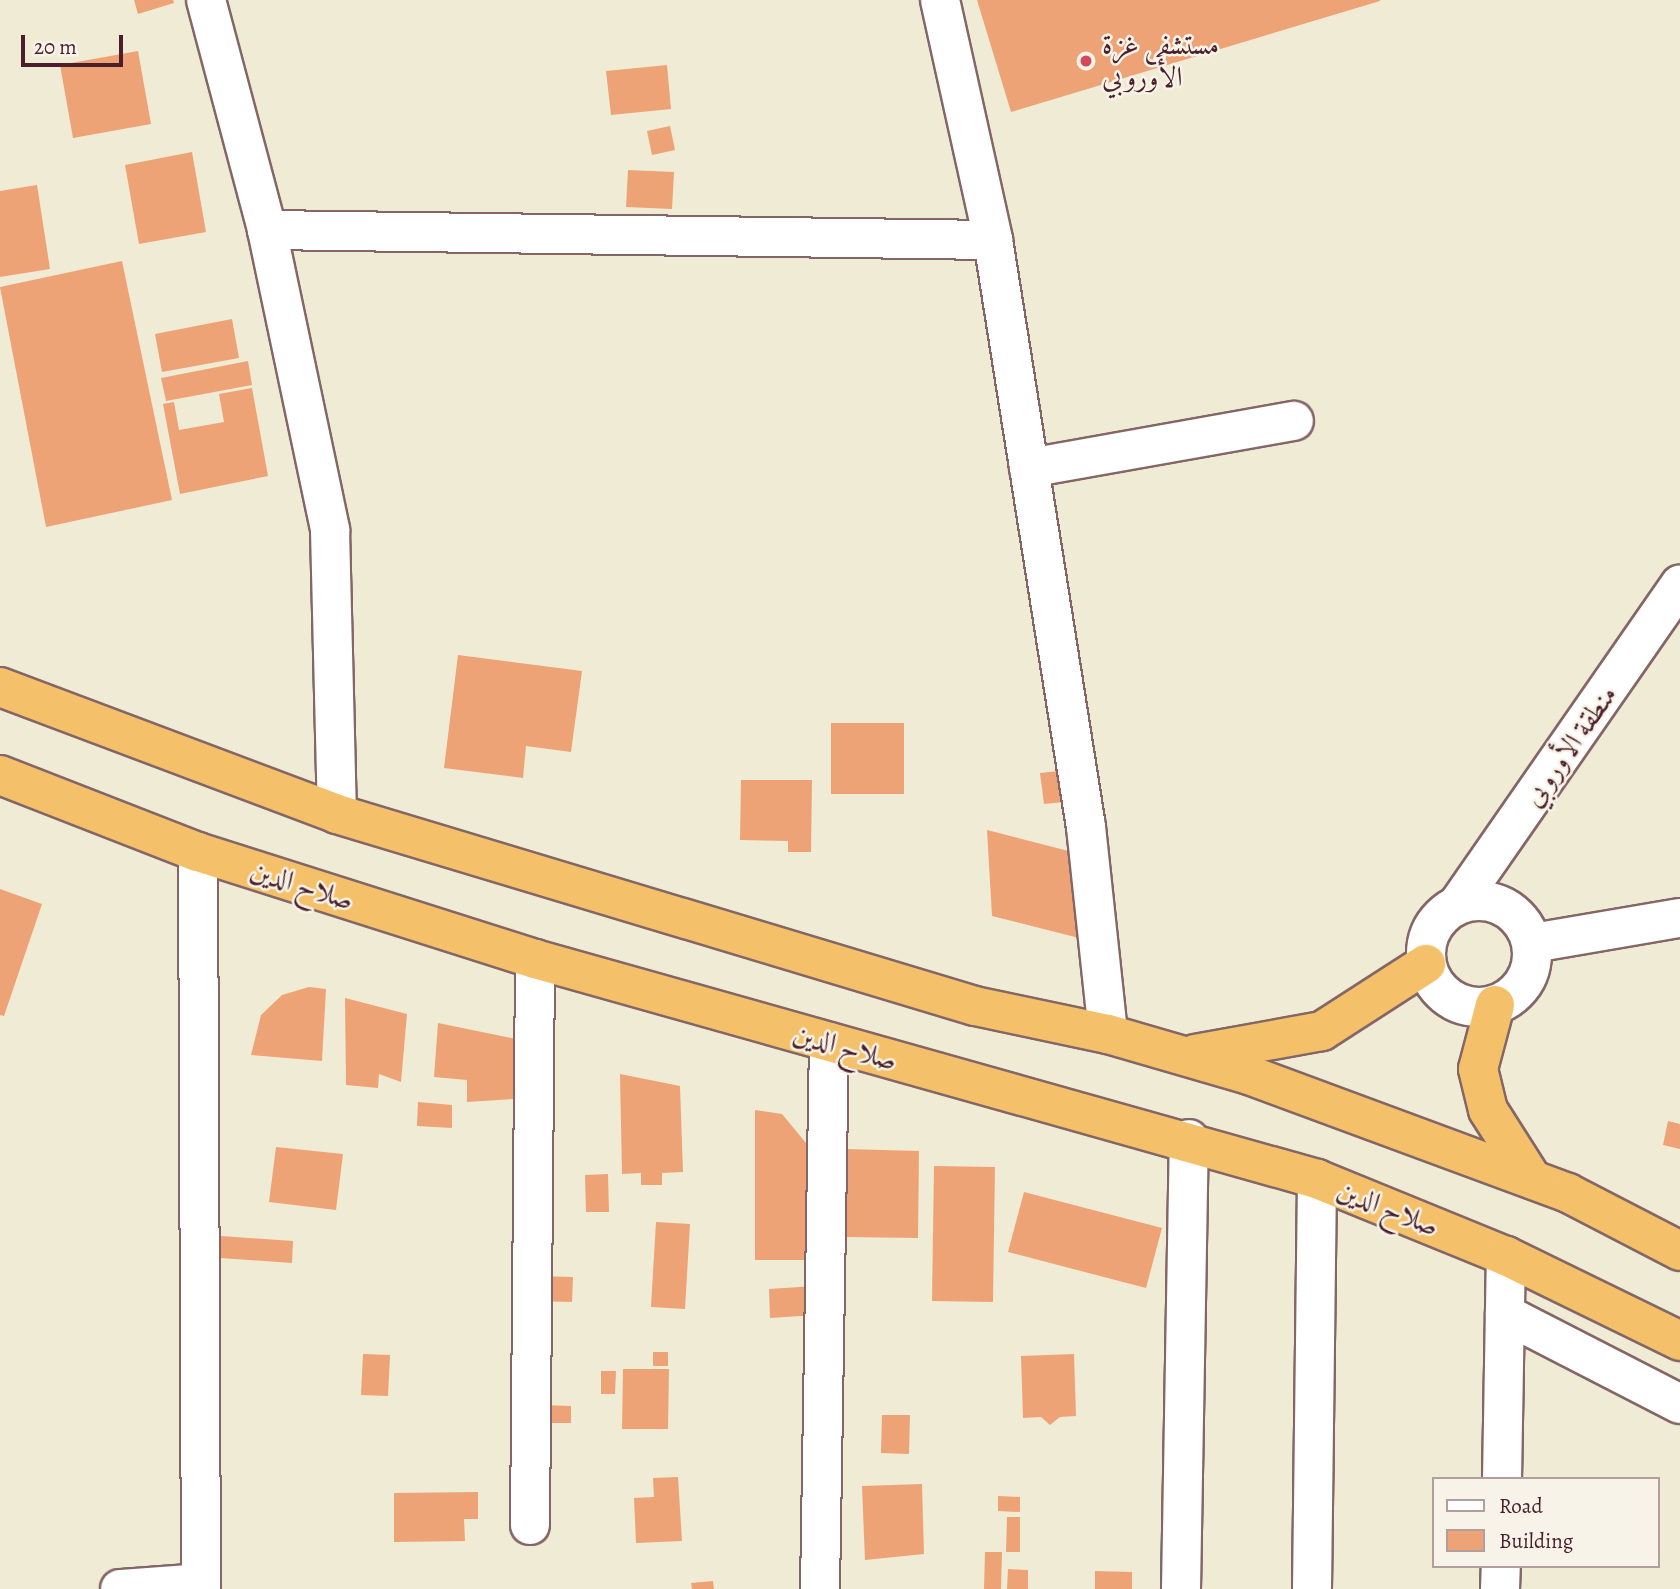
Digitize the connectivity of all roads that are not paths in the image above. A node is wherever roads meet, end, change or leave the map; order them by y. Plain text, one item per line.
1 (206, 0) edge
2 (940, 0) edge
3 (267, 230) junction
4 (993, 240) junction
5 (1294, 421) dead end
6 (1029, 468) junction
7 (1680, 585) edge
8 (0, 687) edge
9 (0, 775) edge
10 (337, 814) junction
11 (198, 852) junction
12 (1458, 904) junction
13 (1680, 918) edge
14 (1533, 943) junction
15 (535, 960) junction
16 (1426, 964) junction
17 (1495, 1005) junction
18 (1108, 1034) junction
19 (828, 1042) junction
20 (1184, 1056) junction
21 (1189, 1139) junction
22 (1317, 1179) junction
23 (1532, 1179) junction
24 (1680, 1251) edge
25 (1506, 1256) junction
26 (1505, 1314) junction
27 (1680, 1341) edge
28 (1680, 1404) edge
29 (1502, 1477) edge
30 (530, 1525) dead end
31 (1501, 1568) edge
32 (201, 1586) edge
33 (120, 1589) edge
34 (820, 1589) edge
35 (1181, 1589) edge
36 (1312, 1589) edge
37 (1500, 1589) edge

1 - 3 street
2 - 4 street
3 - 4 street
3 - 10 street
4 - 6 street
5 - 6 street
6 - 18 street
7 - 12 street, منطقة الأوروبي
8 - 10 highway
9 - 11 highway, صلاح الدين
10 - 18 highway
11 - 15 highway, صلاح الدين
11 - 32 street
12 - 14 street
12 - 16 street
13 - 14 street
14 - 17 street
15 - 19 highway, صلاح الدين
15 - 30 street
16 - 17 street
16 - 20 highway
17 - 23 highway
18 - 20 highway
19 - 21 highway, صلاح الدين
19 - 34 street
20 - 23 highway
21 - 22 highway, صلاح الدين
21 - 35 street
22 - 25 highway, صلاح الدين
22 - 36 street
23 - 24 highway
25 - 26 street
25 - 27 highway, صلاح الدين
26 - 28 street
26 - 29 street
31 - 37 street
32 - 33 street

